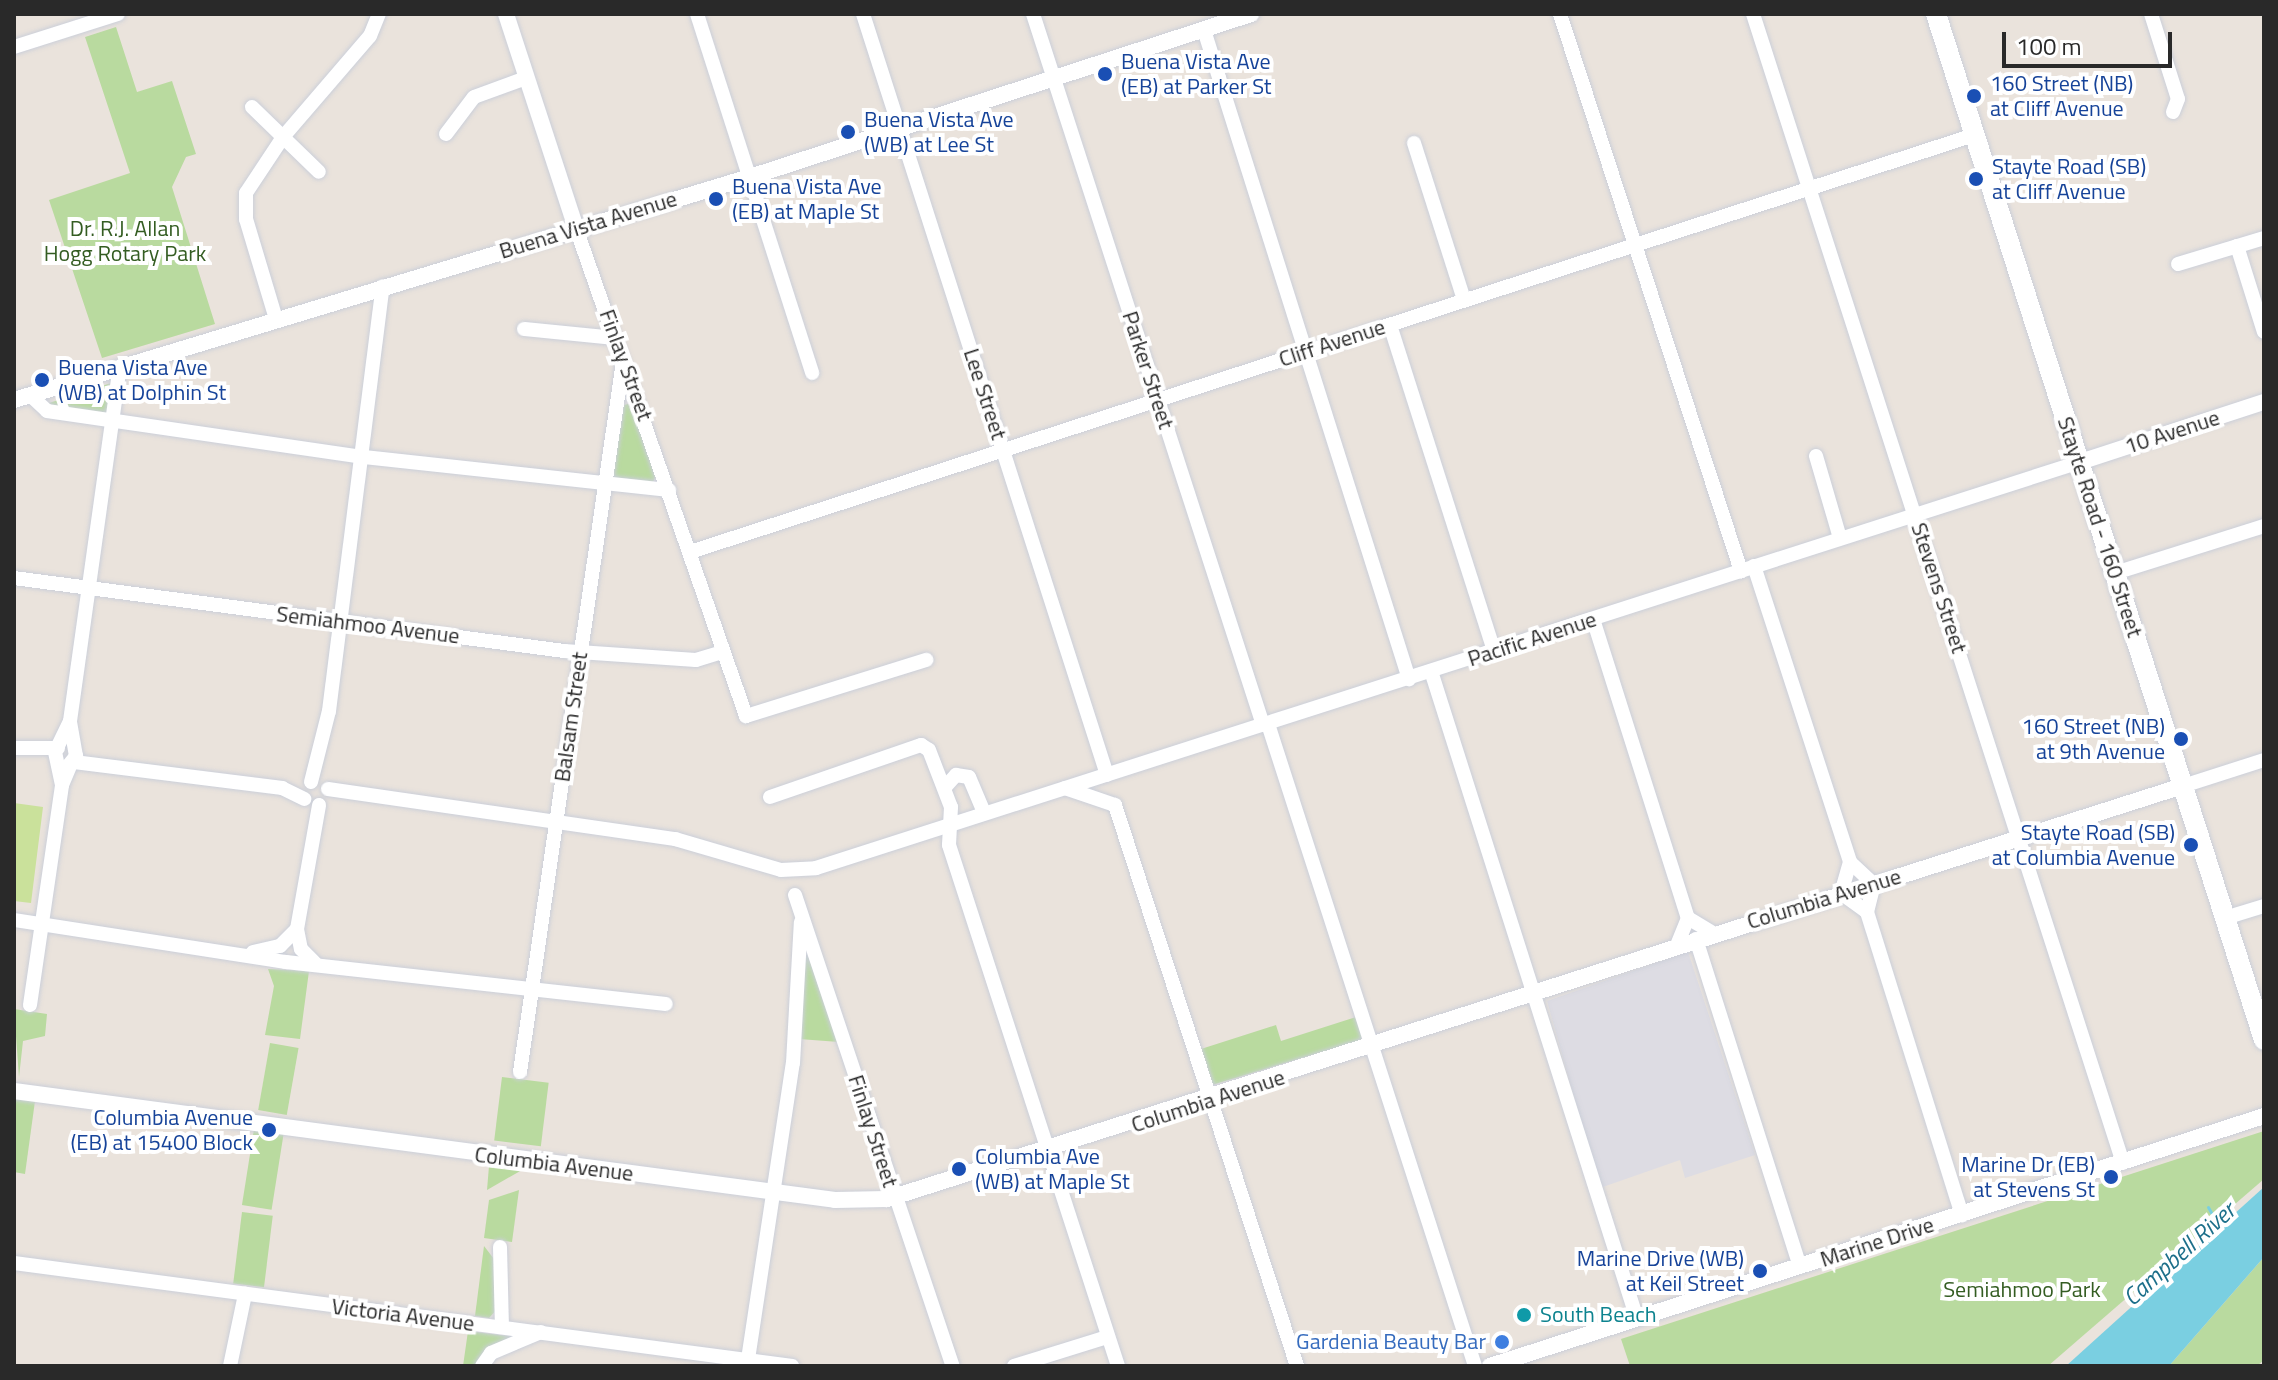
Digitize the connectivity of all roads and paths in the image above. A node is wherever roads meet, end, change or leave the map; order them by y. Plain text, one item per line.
1 (118, 14) edge
2 (379, 14) edge
3 (506, 14) edge
4 (697, 14) edge
5 (863, 14) edge
6 (1033, 14) edge
7 (1251, 14) edge
8 (1560, 14) edge
9 (1753, 14) edge
10 (1936, 14) edge
11 (2151, 14) edge
12 (1221, 18) edge
13 (1204, 30) junction
14 (14, 47) edge
15 (526, 78) junction
16 (1053, 78) junction
17 (252, 107) dead end
18 (2173, 112) dead end
19 (899, 127) junction
20 (446, 134) dead end
21 (1974, 135) junction
22 (283, 137) junction
23 (1414, 143) dead end
24 (319, 172) dead end
25 (750, 177) junction
26 (1809, 189) junction
27 (576, 228) junction
28 (2264, 238) edge
29 (1633, 245) junction
30 (2237, 246) junction
31 (2178, 264) dead end
32 (383, 286) junction
33 (1464, 300) junction
34 (276, 319) junction
35 (1390, 325) junction
36 (524, 329) dead end
37 (2264, 332) edge
38 (616, 338) junction
39 (1304, 352) junction
40 (623, 362) junction
41 (120, 367) junction
42 (812, 373) dead end
43 (22, 398) edge
44 (1157, 399) junction
45 (2264, 402) edge
46 (113, 419) junction
47 (1003, 449) junction
48 (1816, 456) dead end
49 (364, 457) junction
50 (2080, 462) junction
51 (603, 483) junction
52 (669, 490) junction
53 (1916, 514) junction
54 (2264, 526) edge
55 (1840, 538) junction
56 (690, 552) junction
57 (1748, 569) junction
58 (2115, 573) junction
59 (14, 578) edge
60 (90, 588) junction
61 (1593, 619) junction
62 (341, 622) junction
63 (1494, 651) junction
64 (580, 652) junction
65 (722, 652) junction
66 (926, 660) dead end
67 (1431, 671) junction
68 (1409, 679) junction
69 (1266, 725) junction
70 (18, 749) edge
71 (66, 756) junction
72 (2264, 760) edge
73 (1107, 775) junction
74 (946, 786) junction
75 (2183, 786) junction
76 (1065, 788) junction
77 (316, 794) junction
78 (770, 797) dead end
79 (984, 813) junction
80 (557, 822) junction
81 (952, 824) junction
82 (2019, 838) junction
83 (1850, 862) junction
84 (1874, 884) junction
85 (1841, 893) junction
86 (795, 895) dead end
87 (2264, 906) edge
88 (1867, 912) junction
89 (801, 913) junction
90 (1688, 918) junction
91 (2225, 918) junction
92 (14, 920) edge
93 (43, 924) junction
94 (297, 929) junction
95 (1713, 933) junction
96 (1696, 939) junction
97 (1677, 945) junction
98 (253, 952) junction
99 (315, 963) junction
100 (533, 986) junction
101 (1534, 992) junction
102 (666, 1004) dead end
103 (30, 1005) dead end
104 (2264, 1040) edge
105 (1372, 1048) junction
106 (520, 1072) dead end
107 (14, 1091) edge
108 (1211, 1100) junction
109 (2264, 1116) edge
110 (1048, 1152) junction
111 (2123, 1163) junction
112 (769, 1192) junction
113 (895, 1198) junction
114 (1962, 1215) junction
115 (500, 1247) dead end
116 (14, 1263) edge
117 (1800, 1267) junction
118 (245, 1294) junction
119 (1637, 1319) junction
120 (502, 1327) junction
121 (541, 1332) junction
122 (1107, 1337) junction
123 (748, 1363) edge
124 (230, 1366) edge
125 (482, 1366) edge
126 (792, 1366) edge
127 (953, 1366) edge
128 (1014, 1366) edge
129 (1118, 1366) edge
130 (1297, 1366) edge
131 (1475, 1366) edge
132 (1490, 1366) edge

1 - 14 street
2 - 22 street
3 - 15 street, Finlay Street
4 - 25 street
5 - 19 street, Lee Street
6 - 16 street, Parker Street
7 - 12 street, Buena Vista Avenue
8 - 29 street
9 - 26 street, Stevens Street
10 - 21 main road, Stayte Road - 160 Street
11 - 18 street
12 - 13 street, Buena Vista Avenue
13 - 16 street, Buena Vista Avenue
13 - 39 street
15 - 20 street
15 - 27 street, Finlay Street
16 - 19 street, Buena Vista Avenue
16 - 44 street, Parker Street
17 - 22 street
19 - 25 street, Buena Vista Avenue
19 - 47 street, Lee Street
21 - 26 street, Cliff Avenue
21 - 50 main road, Stayte Road - 160 Street
22 - 24 street
22 - 34 street
23 - 33 street
25 - 27 street, Buena Vista Avenue
25 - 42 street
26 - 29 street, Cliff Avenue
26 - 53 street, Stevens Street
27 - 32 street, Buena Vista Avenue
27 - 38 street, Finlay Street
28 - 30 street
29 - 33 street, Cliff Avenue
29 - 57 street
30 - 31 street
30 - 37 street
32 - 34 street, Buena Vista Avenue
32 - 49 street
33 - 35 street, Cliff Avenue
34 - 41 street, Buena Vista Avenue
35 - 39 street, Cliff Avenue
35 - 63 street
36 - 38 street
38 - 40 street, Finlay Street
39 - 44 street, Cliff Avenue
39 - 68 street
40 - 51 street, Balsam Street
40 - 52 street, Finlay Street
41 - 43 street, Buena Vista Avenue
41 - 46 street
43 - 46 street
44 - 47 street, Cliff Avenue
44 - 69 street, Parker Street
45 - 50 street, 10 Avenue
46 - 49 street
46 - 60 street
47 - 56 street, Cliff Avenue
47 - 73 street, Lee Street
48 - 55 street
49 - 51 street
49 - 62 street
50 - 53 street, Pacific Avenue
50 - 58 main road, Stayte Road - 160 Street
51 - 52 street
51 - 64 street, Balsam Street
52 - 56 street, Finlay Street
53 - 55 street, Pacific Avenue
53 - 82 street, Stevens Street
54 - 58 street
55 - 57 street, Pacific Avenue
56 - 65 street, Finlay Street
57 - 61 street, Pacific Avenue
57 - 83 street
58 - 75 main road, Stayte Road - 160 Street
59 - 60 street, Semiahmoo Avenue
60 - 62 street, Semiahmoo Avenue
60 - 71 street
61 - 63 street, Pacific Avenue
61 - 90 street
62 - 64 street, Semiahmoo Avenue
62 - 77 street
63 - 67 street, Pacific Avenue
64 - 65 street, Semiahmoo Avenue
64 - 80 street, Balsam Street
65 - 66 street, Finlay Street
67 - 68 street, Pacific Avenue
67 - 101 street
68 - 69 street, Pacific Avenue
69 - 73 street, Pacific Avenue
69 - 105 street, Parker Street
70 - 71 street, Pacific Avenue
71 - 77 street, Pacific Avenue
71 - 93 street
72 - 75 street
73 - 76 street, Pacific Avenue
74 - 78 street
74 - 79 street
74 - 81 street
75 - 82 street, Columbia Avenue
75 - 91 main road, Stayte Road - 160 Street
76 - 79 street, Pacific Avenue
76 - 108 street
77 - 80 street, Pacific Avenue
77 - 94 street
79 - 81 street, Pacific Avenue
80 - 81 street, Pacific Avenue
80 - 100 street, Balsam Street
81 - 110 street
82 - 84 street, Columbia Avenue
82 - 111 street, Stevens Street
83 - 84 street
83 - 85 street
84 - 85 street, Columbia Avenue
84 - 88 street
85 - 88 street
85 - 95 street, Columbia Avenue
86 - 89 street, Finlay Street
87 - 91 street
88 - 114 street
89 - 112 street
89 - 113 street, Finlay Street
90 - 95 street
90 - 97 street
91 - 104 main road, Stayte Road - 160 Street
92 - 93 street
93 - 98 street
93 - 103 street
94 - 98 street
94 - 99 street
95 - 96 street, Columbia Avenue
96 - 97 street, Columbia Avenue
96 - 117 street
97 - 101 street, Columbia Avenue
98 - 99 street
99 - 100 street
100 - 102 street
100 - 106 street, Balsam Street
101 - 105 street, Columbia Avenue
101 - 119 street
105 - 108 street, Columbia Avenue
105 - 131 street, Parker Street
107 - 112 street, Columbia Avenue
108 - 110 street, Columbia Avenue
108 - 130 street
109 - 111 street, Marine Drive
110 - 113 street, Columbia Avenue
110 - 122 street
111 - 114 street, Marine Drive
112 - 113 street, Columbia Avenue
112 - 123 street
113 - 127 street, Finlay Street
114 - 117 street, Marine Drive
115 - 120 street
116 - 118 street, Victoria Avenue
117 - 119 street, Marine Drive
118 - 120 street, Victoria Avenue
118 - 124 street
119 - 132 street, Marine Drive
120 - 121 street, Victoria Avenue
121 - 123 street, Victoria Avenue
121 - 125 street
122 - 128 street
122 - 129 street
123 - 126 street, Victoria Avenue

